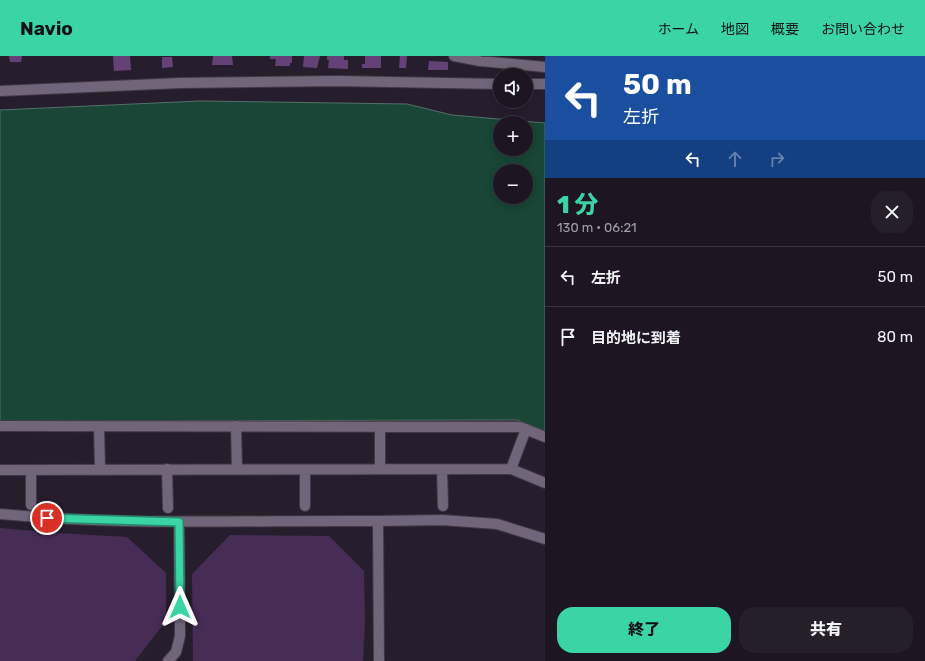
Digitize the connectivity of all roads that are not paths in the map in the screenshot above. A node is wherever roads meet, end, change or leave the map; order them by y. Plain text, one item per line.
1 (454, 56) edge
2 (545, 67) edge
3 (493, 84) edge
4 (533, 84) edge
5 (545, 84) edge
6 (0, 90) edge
7 (0, 426) edge
8 (99, 426) junction
9 (236, 426) junction
10 (380, 427) junction
11 (526, 429) junction
12 (545, 437) edge
13 (380, 468) junction
14 (100, 469) junction
15 (168, 469) junction
16 (237, 469) junction
17 (511, 469) junction
18 (0, 470) edge
19 (31, 470) junction
20 (305, 470) junction
21 (442, 470) junction
22 (545, 483) edge
23 (31, 505) dead end
24 (305, 506) dead end
25 (443, 506) dead end
26 (168, 508) dead end
27 (0, 514) edge
28 (378, 521) junction
29 (179, 522) junction
30 (545, 539) edge
31 (168, 661) edge
32 (380, 661) edge

1 - 2 street
3 - 6 street
4 - 5 street
7 - 8 street
8 - 9 street
8 - 14 street
9 - 10 street
9 - 16 street
10 - 11 street
10 - 13 street
11 - 12 street
11 - 17 street
13 - 20 street
13 - 21 street
14 - 15 street
14 - 19 street
15 - 16 street
15 - 26 street
16 - 20 street
17 - 21 street
17 - 22 street
18 - 19 street
19 - 23 street
20 - 24 street
21 - 25 street
27 - 29 street
28 - 29 street
28 - 30 street
28 - 32 street
29 - 31 street

